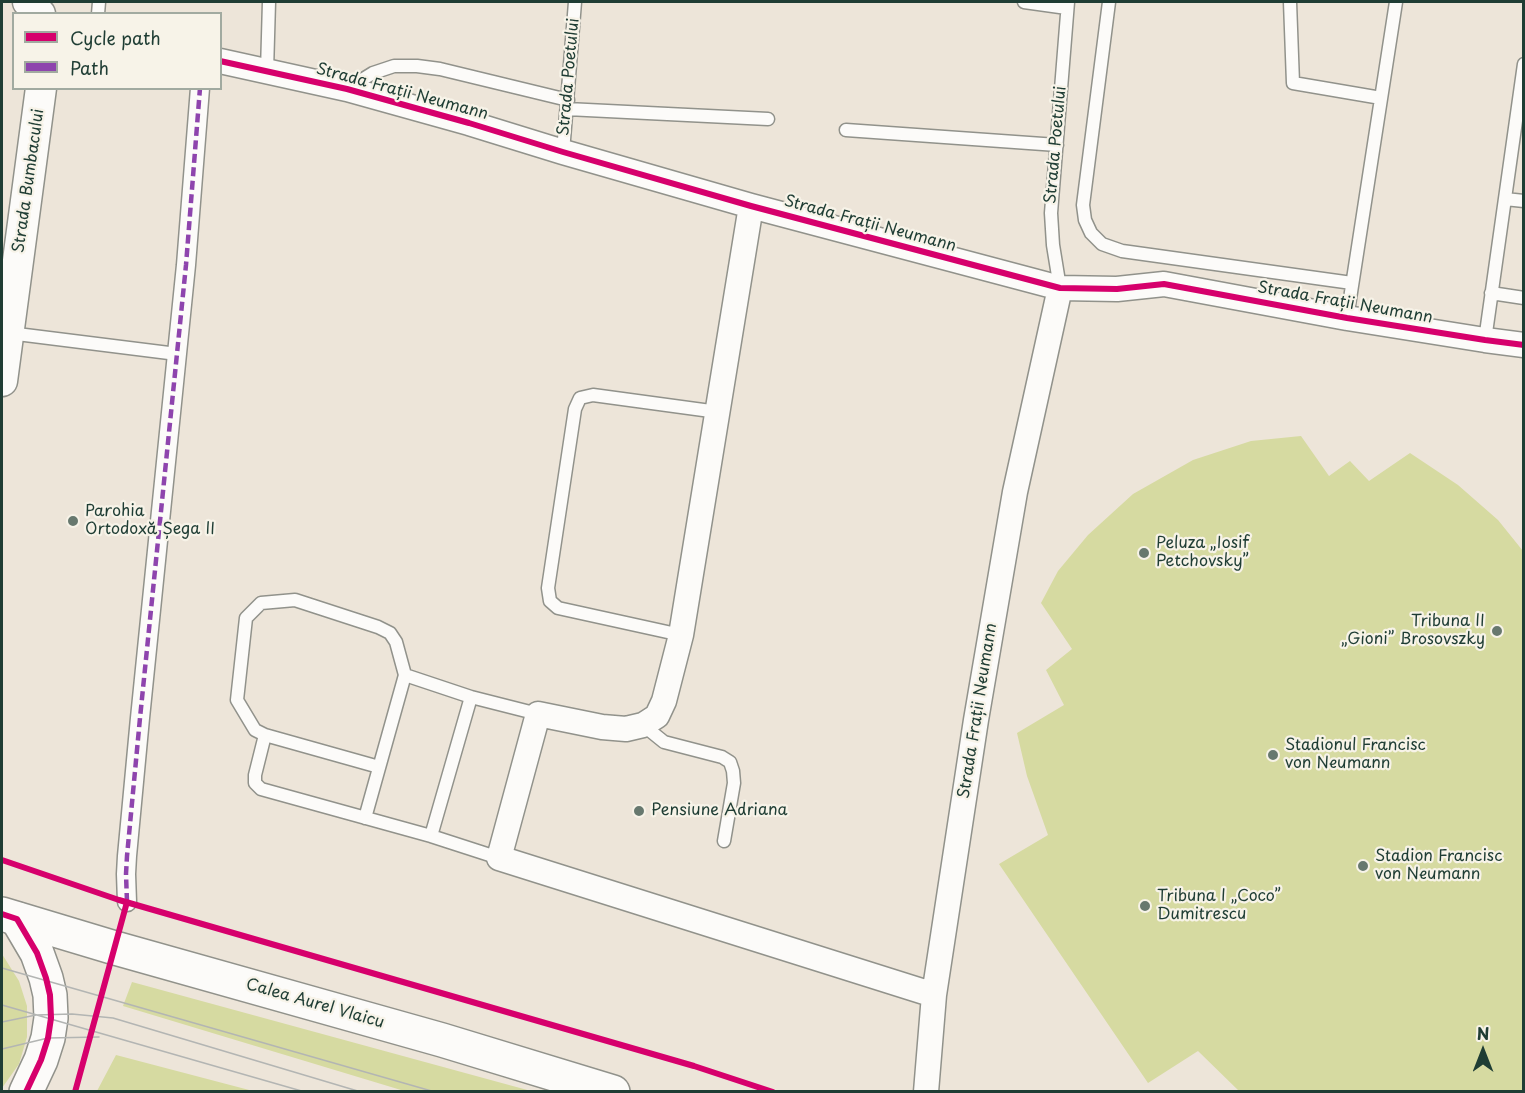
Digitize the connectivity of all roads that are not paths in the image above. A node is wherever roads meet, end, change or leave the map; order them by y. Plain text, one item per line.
1 (269, 2) edge
2 (575, 2) edge
3 (1024, 2) edge
4 (1109, 2) edge
5 (1290, 2) edge
6 (1396, 2) edge
7 (1068, 5) edge
8 (222, 61) edge
9 (1524, 64) edge
10 (267, 71) junction
11 (347, 89) junction
12 (41, 90) edge
13 (200, 90) edge
14 (1381, 98) junction
15 (567, 104) junction
16 (768, 119) dead end
17 (846, 130) dead end
18 (1057, 145) junction
19 (563, 152) junction
20 (1505, 199) junction
21 (1524, 201) edge
22 (752, 207) junction
23 (1352, 283) junction
24 (1060, 288) junction
25 (1491, 293) junction
26 (1524, 298) edge
27 (1347, 318) junction
28 (8, 333) junction
29 (1485, 340) junction
30 (1524, 345) edge
31 (177, 354) junction
32 (2, 381) edge
33 (718, 412) junction
34 (681, 636) junction
35 (405, 675) junction
36 (471, 697) junction
37 (538, 714) junction
38 (643, 725) junction
39 (265, 735) junction
40 (379, 767) junction
41 (365, 818) junction
42 (431, 836) junction
43 (724, 841) dead end
44 (499, 858) junction
45 (127, 902) dead end
46 (7, 910) edge
47 (934, 995) junction
48 (926, 1091) edge
49 (26, 1092) edge
50 (613, 1092) edge

1 - 10 lane
2 - 15 lane, Strada Poetului
3 - 7 lane
4 - 23 lane
5 - 14 lane
6 - 14 lane
7 - 18 lane, Strada Poetului
8 - 10 street, Strada Frații Neumann
9 - 20 lane
10 - 11 street, Strada Frații Neumann
11 - 15 lane
11 - 19 street, Strada Frații Neumann
12 - 28 street, Strada Bumbacului
13 - 31 street
14 - 23 lane
15 - 16 lane
15 - 19 lane, Strada Poetului
17 - 18 lane
18 - 24 lane, Strada Poetului
19 - 22 street, Strada Frații Neumann
20 - 21 lane
20 - 25 lane
22 - 24 street, Strada Frații Neumann
22 - 33 street
23 - 27 lane
24 - 27 street, Strada Frații Neumann
24 - 47 street, Strada Frații Neumann
25 - 26 lane
25 - 29 lane
27 - 29 street, Strada Frații Neumann
28 - 31 lane
28 - 32 street, Strada Bumbacului
29 - 30 street, Strada Frații Neumann
31 - 45 street
33 - 34 street
33 - 34 lane
34 - 38 street
35 - 36 lane
35 - 39 lane
35 - 40 lane
36 - 37 lane
36 - 42 lane
37 - 38 street
37 - 44 street
38 - 43 lane
39 - 40 lane
39 - 41 lane
40 - 41 lane
41 - 42 lane
42 - 44 lane
44 - 47 street
46 - 49 main road, Calea Aurel Vlaicu
46 - 50 main road, Calea Aurel Vlaicu
47 - 48 street, Strada Frații Neumann

